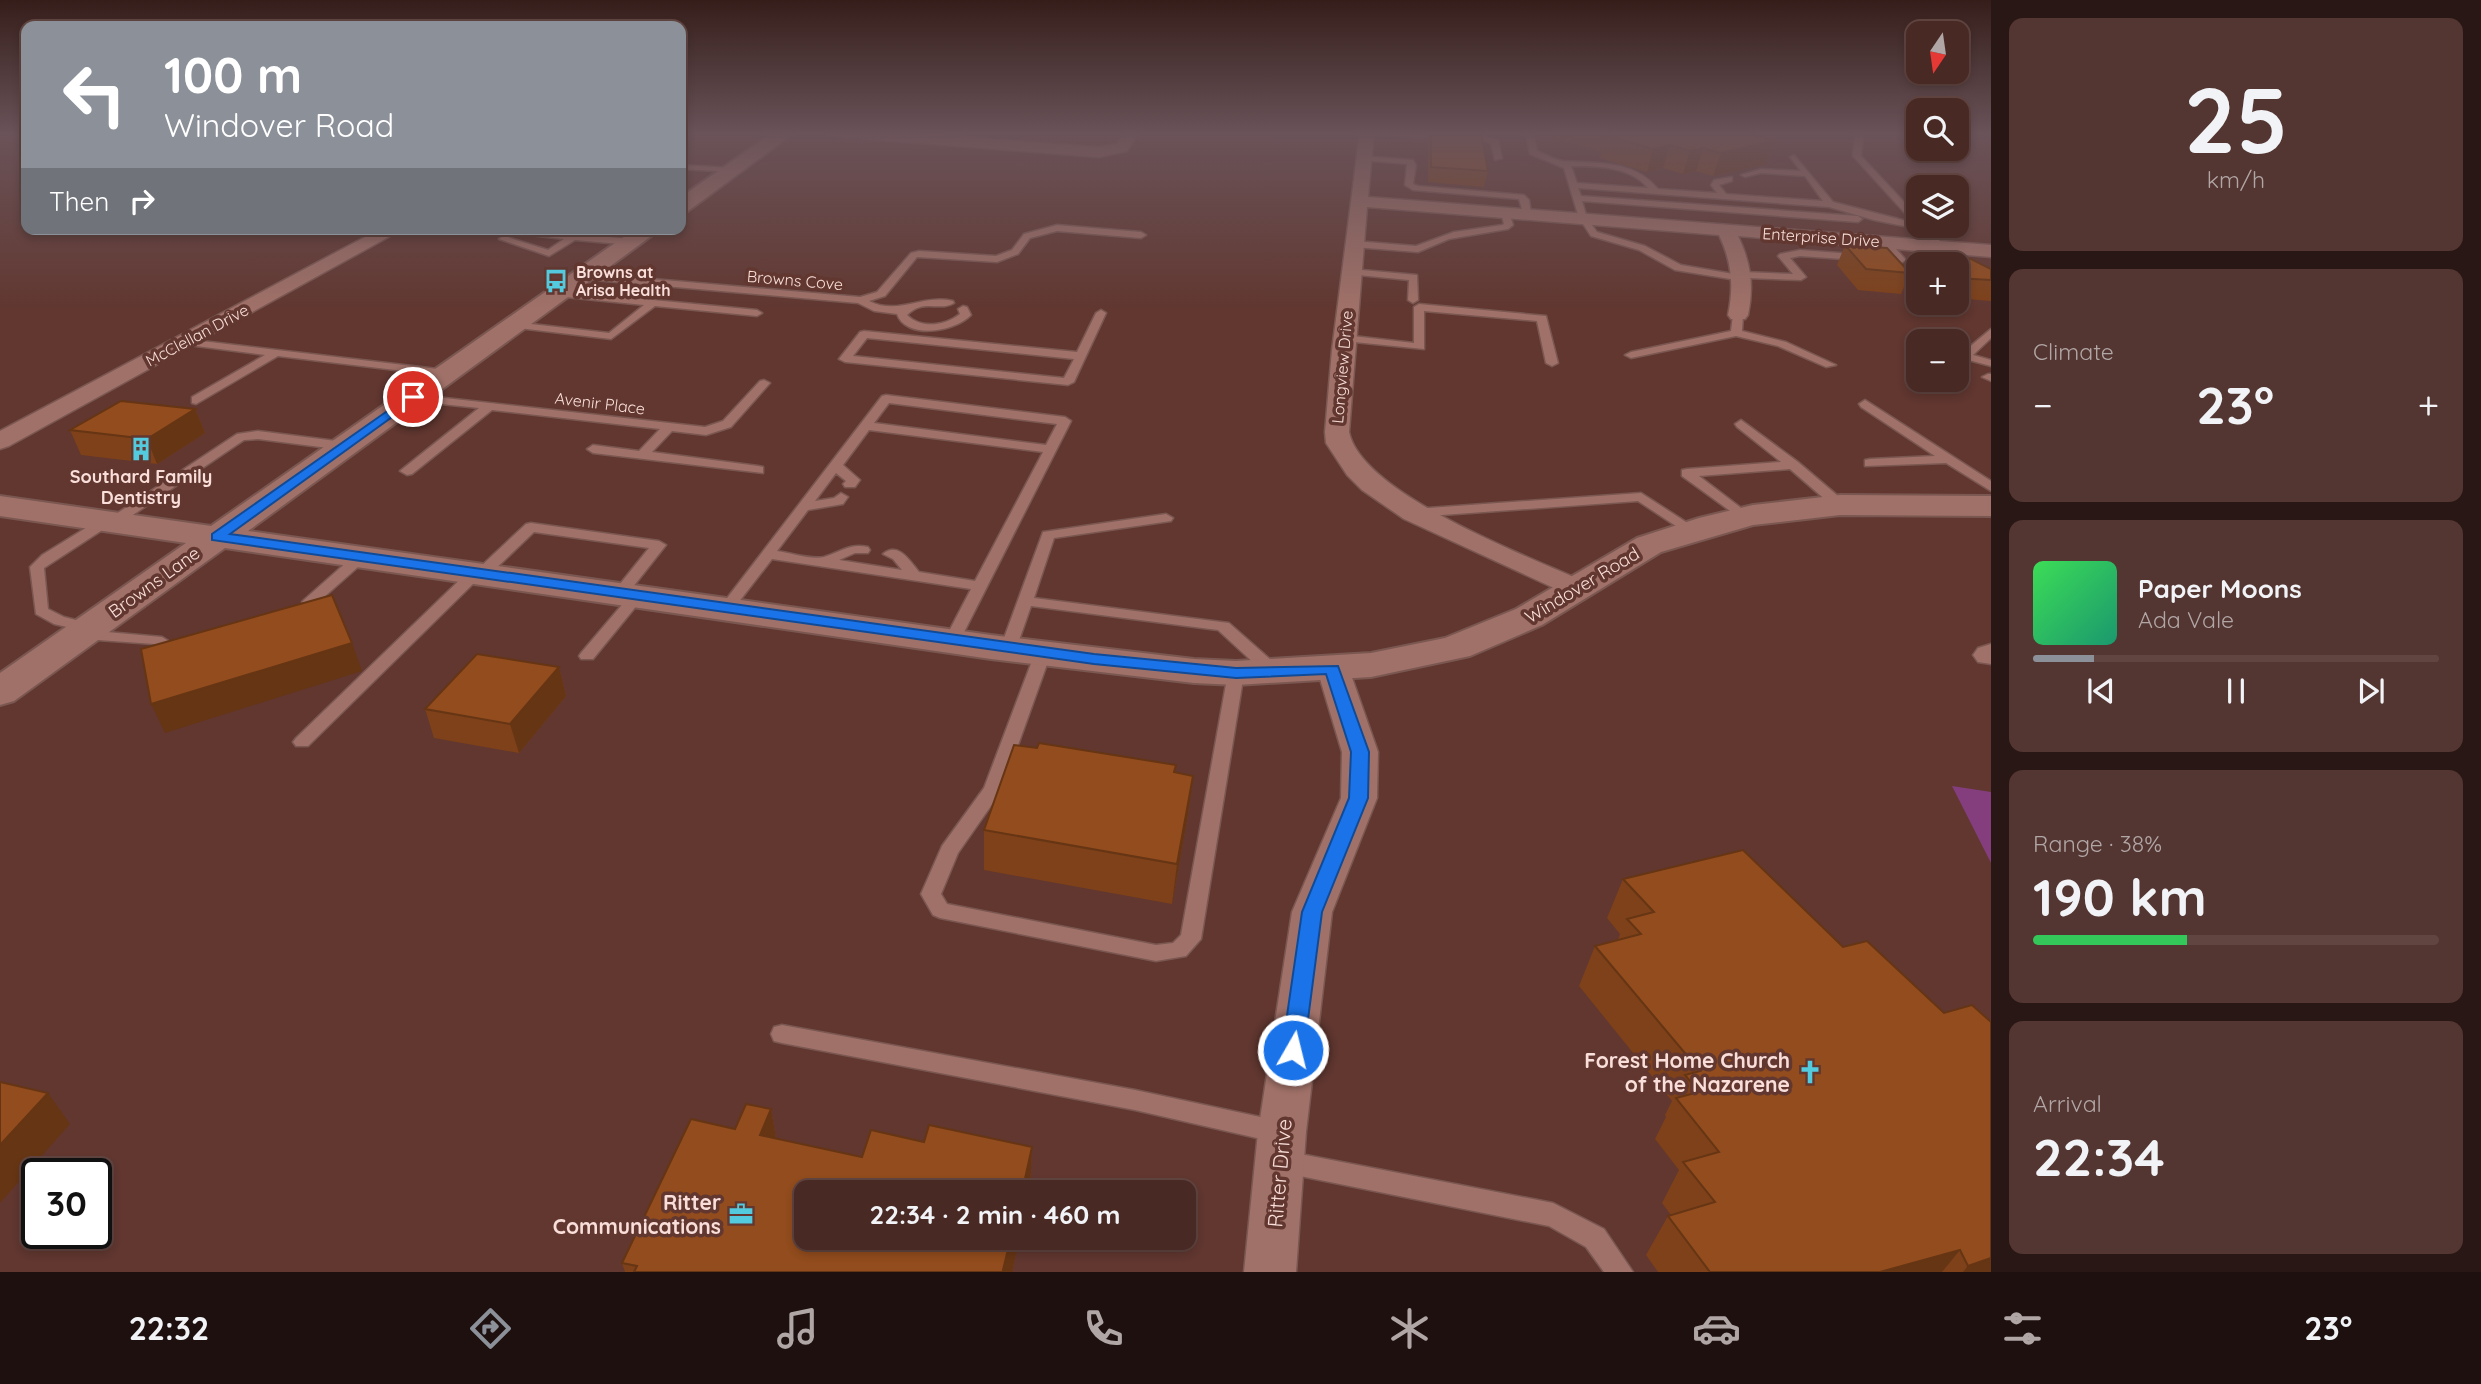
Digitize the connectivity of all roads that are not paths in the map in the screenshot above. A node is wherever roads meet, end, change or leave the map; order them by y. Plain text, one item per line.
1 (703, 191) edge
2 (1360, 191) edge
3 (1455, 191) edge
4 (1575, 191) edge
5 (1660, 191) edge
6 (1719, 191) edge
7 (1820, 191) edge
8 (1890, 191) edge
9 (1723, 196) junction
10 (1577, 198) junction
11 (1359, 201) junction
12 (686, 203) edge
13 (1830, 204) junction
14 (1906, 209) edge
15 (1505, 212) junction
16 (1527, 214) junction
17 (1583, 218) junction
18 (1877, 218) junction
19 (1906, 223) edge
20 (1726, 230) junction
21 (1140, 234) dead end
22 (383, 235) edge
23 (509, 235) edge
24 (549, 235) edge
25 (641, 236) edge
26 (573, 237) junction
27 (1933, 238) edge
28 (1887, 242) junction
29 (1354, 244) junction
30 (1940, 246) junction
31 (1991, 251) edge
32 (1945, 252) edge
33 (1414, 262) dead end
34 (1351, 272) junction
35 (584, 276) junction
36 (1414, 277) junction
37 (1743, 277) junction
38 (560, 293) junction
39 (860, 300) junction
40 (1413, 300) dead end
41 (653, 303) junction
42 (949, 303) dead end
43 (963, 309) dead end
44 (902, 311) junction
45 (757, 313) dead end
46 (1101, 313) dead end
47 (1737, 324) junction
48 (514, 325) junction
49 (916, 325) junction
50 (1991, 332) edge
51 (906, 338) junction
52 (1344, 338) junction
53 (186, 342) junction
54 (276, 353) junction
55 (1631, 355) dead end
56 (1080, 356) junction
57 (1552, 363) dead end
58 (1991, 363) edge
59 (1830, 365) dead end
60 (446, 373) junction
61 (764, 383) dead end
62 (413, 397) junction
63 (196, 400) dead end
64 (1865, 404) dead end
65 (489, 406) junction
66 (1741, 424) dead end
67 (866, 426) junction
68 (669, 427) junction
69 (0, 441) edge
70 (344, 446) junction
71 (593, 449) dead end
72 (1050, 449) junction
73 (642, 455) junction
74 (1948, 459) junction
75 (1870, 463) dead end
76 (835, 465) junction
77 (1793, 466) junction
78 (758, 470) dead end
79 (407, 471) dead end
80 (850, 484) dead end
81 (1991, 487) edge
82 (841, 497) dead end
83 (1840, 505) junction
84 (0, 506) edge
85 (1991, 506) edge
86 (804, 507) junction
87 (1414, 513) junction
88 (1744, 517) junction
89 (1166, 518) dead end
90 (110, 522) junction
91 (1693, 531) junction
92 (217, 537) junction
93 (863, 550) dead end
94 (768, 554) junction
95 (890, 554) dead end
96 (362, 556) junction
97 (824, 562) junction
98 (480, 573) junction
99 (914, 576) junction
100 (980, 586) junction
101 (1578, 590) junction
102 (628, 595) junction
103 (1025, 601) junction
104 (310, 602) edge
105 (726, 609) junction
106 (86, 631) junction
107 (952, 641) junction
108 (162, 642) edge
109 (1026, 651) junction
110 (587, 656) dead end
111 (1333, 669) junction
112 (1236, 673) junction
113 (1275, 673) junction
114 (0, 692) edge
115 (302, 742) dead end
116 (782, 1034) dead end
117 (1281, 1147) junction
118 (1270, 1272) edge
119 (1620, 1272) edge

1 - 12 street
2 - 11 street, Longview Drive
3 - 16 lane
4 - 10 lane
5 - 9 lane
6 - 9 lane
7 - 13 lane
8 - 14 lane
9 - 13 lane
10 - 17 lane
10 - 18 lane
11 - 15 street, Enterprise Drive
11 - 29 street, Longview Drive
13 - 18 lane
15 - 16 street, Enterprise Drive
15 - 29 lane
16 - 17 street, Enterprise Drive
17 - 20 street, Enterprise Drive
17 - 37 lane
18 - 19 lane
20 - 28 street, Enterprise Drive
20 - 37 street
21 - 39 lane, Browns Cove
22 - 53 street, McClellan Drive
23 - 26 lane
24 - 26 lane
25 - 26 lane
25 - 35 street, Browns Lane
27 - 30 lane
28 - 30 street, Enterprise Drive
28 - 37 lane
29 - 34 street, Longview Drive
30 - 31 street, Enterprise Drive
30 - 32 lane
33 - 36 lane
34 - 36 lane
34 - 52 street, Longview Drive
35 - 38 street, Browns Lane
35 - 39 lane, Browns Cove
36 - 40 lane
37 - 47 street
38 - 41 lane
38 - 48 street, Browns Lane
39 - 44 lane
41 - 45 lane
41 - 48 lane
42 - 44 lane
43 - 49 lane
44 - 49 lane
46 - 56 lane
47 - 55 lane
47 - 59 lane
48 - 60 street, Browns Lane
49 - 51 lane
50 - 58 lane
51 - 56 lane
51 - 56 lane
52 - 57 lane
52 - 87 street, Longview Drive
53 - 54 lane
53 - 69 street, McClellan Drive
54 - 60 lane
54 - 63 lane
60 - 62 street, Browns Lane
61 - 68 lane, Avenir Place
62 - 65 lane, Avenir Place
62 - 70 street, Browns Lane
64 - 74 lane
65 - 68 lane, Avenir Place
65 - 79 lane
66 - 77 lane
67 - 72 lane
67 - 72 lane
67 - 76 lane
68 - 73 lane
70 - 90 lane
70 - 92 street, Browns Lane
71 - 73 lane
72 - 100 lane
73 - 78 lane
74 - 75 lane
74 - 81 lane
76 - 80 lane
76 - 86 lane
77 - 83 lane
77 - 88 lane
82 - 86 lane
83 - 85 street, Windover Road
83 - 88 street, Windover Road
84 - 90 street, Windover Road
86 - 94 lane
87 - 91 lane
87 - 101 street, Longview Drive
88 - 91 street, Windover Road
89 - 103 lane
90 - 92 street, Windover Road
90 - 106 lane
91 - 101 street, Windover Road
92 - 96 street, Windover Road
92 - 106 street, Browns Lane
93 - 97 lane
94 - 97 lane
94 - 105 lane
95 - 99 lane
96 - 98 street, Windover Road
96 - 104 lane
97 - 99 lane
98 - 102 street, Windover Road
98 - 102 lane
98 - 115 lane
99 - 100 lane
100 - 107 lane
101 - 111 street, Windover Road
102 - 105 street, Windover Road
102 - 110 lane
103 - 109 lane
103 - 113 lane
105 - 107 street, Windover Road
106 - 108 lane
106 - 114 street, Browns Lane
107 - 109 street, Windover Road
109 - 112 street, Windover Road
109 - 112 lane
111 - 113 street, Windover Road
111 - 117 street, Ritter Drive
112 - 113 street, Windover Road
116 - 117 lane
117 - 118 street, Ritter Drive
117 - 119 lane

